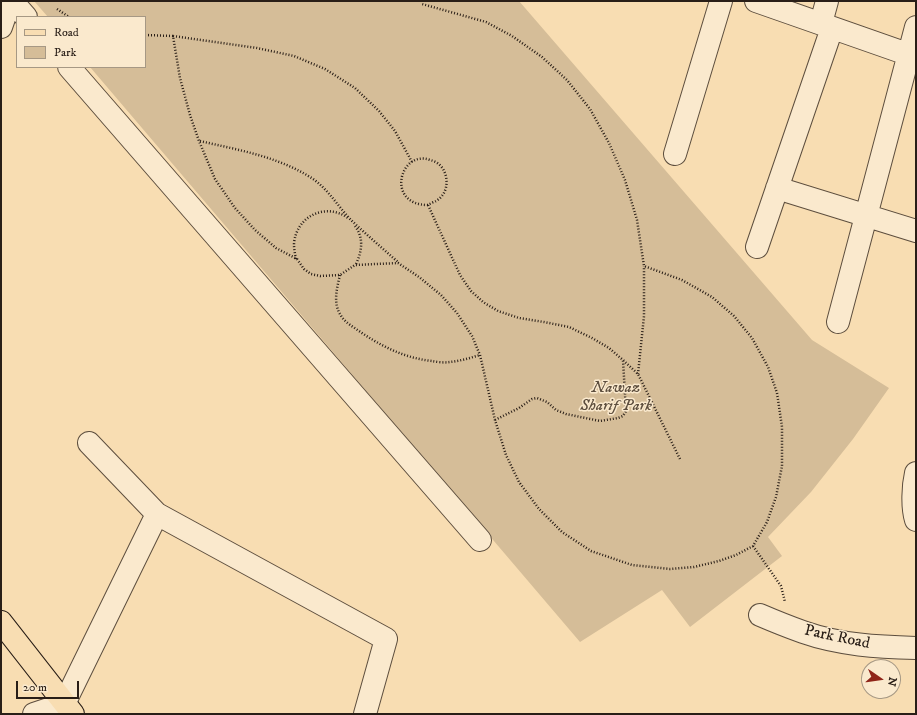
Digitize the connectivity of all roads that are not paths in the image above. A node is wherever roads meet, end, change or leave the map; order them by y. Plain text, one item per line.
1 (11, 1) edge
2 (721, 1) edge
3 (756, 1) edge
4 (827, 1) edge
5 (25, 16) edge
6 (826, 26) junction
7 (1, 27) edge
8 (916, 27) edge
9 (912, 55) edge
10 (70, 68) edge
11 (676, 154) dead end
12 (777, 188) junction
13 (866, 215) junction
14 (916, 231) edge
15 (757, 247) dead end
16 (838, 322) dead end
17 (89, 443) dead end
18 (916, 473) edge
19 (157, 514) junction
20 (916, 520) edge
21 (480, 540) dead end
22 (760, 615) dead end
23 (1, 622) edge
24 (916, 648) edge
25 (69, 709) edge
26 (34, 714) edge
27 (365, 714) edge

1 - 5 street
1 - 7 street
2 - 11 street
3 - 6 street
4 - 6 street
6 - 9 street
6 - 12 street
8 - 9 street
9 - 13 street
10 - 21 street
12 - 13 street
12 - 15 street
13 - 14 street
13 - 16 street
17 - 19 street
18 - 20 street
19 - 25 street
19 - 27 street
22 - 24 street, Park Road
23 - 25 main road
25 - 26 street

